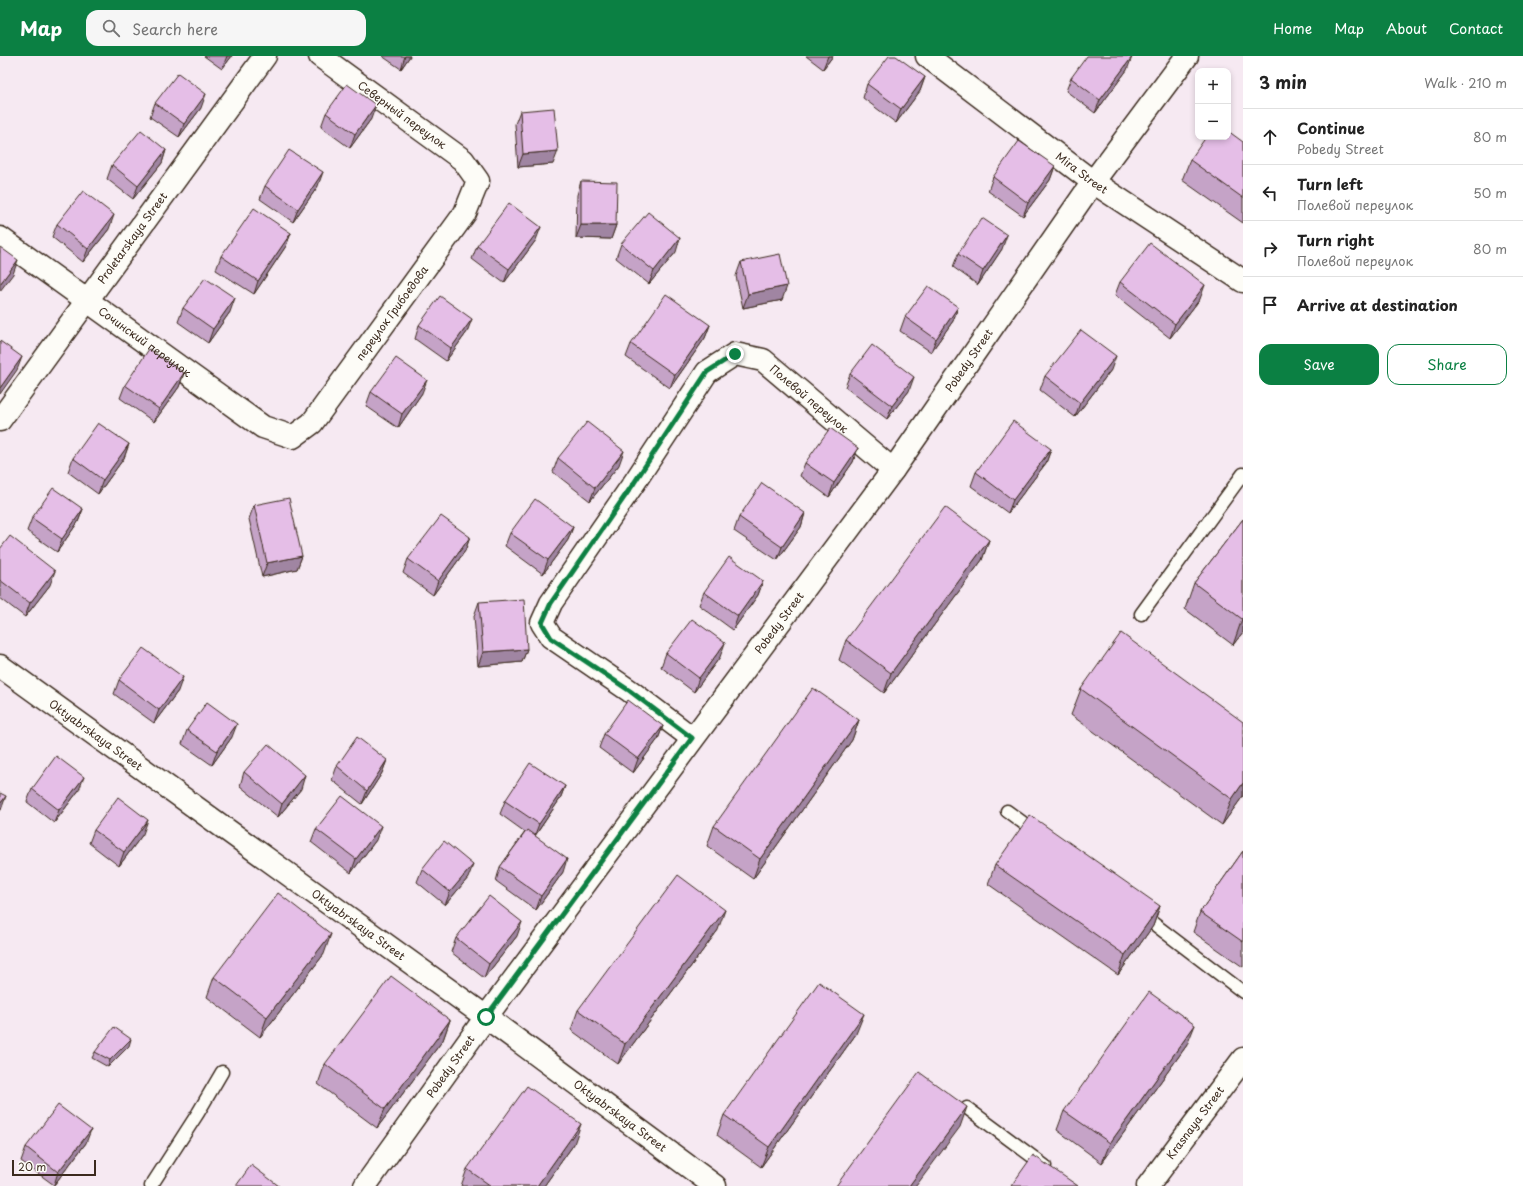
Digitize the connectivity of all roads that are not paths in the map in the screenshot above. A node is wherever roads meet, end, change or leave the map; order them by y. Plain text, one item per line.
1 (265, 56) edge
2 (320, 56) edge
3 (927, 56) edge
4 (1187, 56) edge
5 (478, 181) joint
6 (1093, 182) junction
7 (0, 238) edge
8 (1243, 282) edge
9 (87, 300) junction
10 (0, 420) edge
11 (293, 437) joint
12 (893, 470) junction
13 (1243, 474) edge
14 (1141, 614) dead end
15 (0, 666) edge
16 (692, 738) junction
17 (1007, 811) dead end
18 (1045, 839) edge
19 (1131, 906) edge
20 (1243, 992) edge
21 (486, 1017) junction
22 (1243, 1059) edge
23 (222, 1072) dead end
24 (967, 1108) edge
25 (1056, 1173) edge
26 (151, 1186) edge
27 (365, 1186) edge
28 (715, 1186) edge
29 (1148, 1186) edge

1 - 9 street, Proletarskaya Street
2 - 5 street, Северный переулок
3 - 6 street, Mira Street
4 - 6 street, Pobedy Street
5 - 11 street, переулок Грибоедова
6 - 8 street, Mira Street
6 - 12 street, Pobedy Street
7 - 9 street, Сочинский переулок
9 - 10 street, Proletarskaya Street
9 - 11 street, Сочинский переулок
12 - 16 street, Pobedy Street
12 - 16 street, Полевой переулок
13 - 14 lane
15 - 21 street, Oktyabrskaya Street
16 - 21 street, Pobedy Street
17 - 18 lane
19 - 20 lane
21 - 27 street, Pobedy Street
21 - 28 street, Oktyabrskaya Street
22 - 29 street, Krasnaya Street
23 - 26 lane
24 - 25 lane

